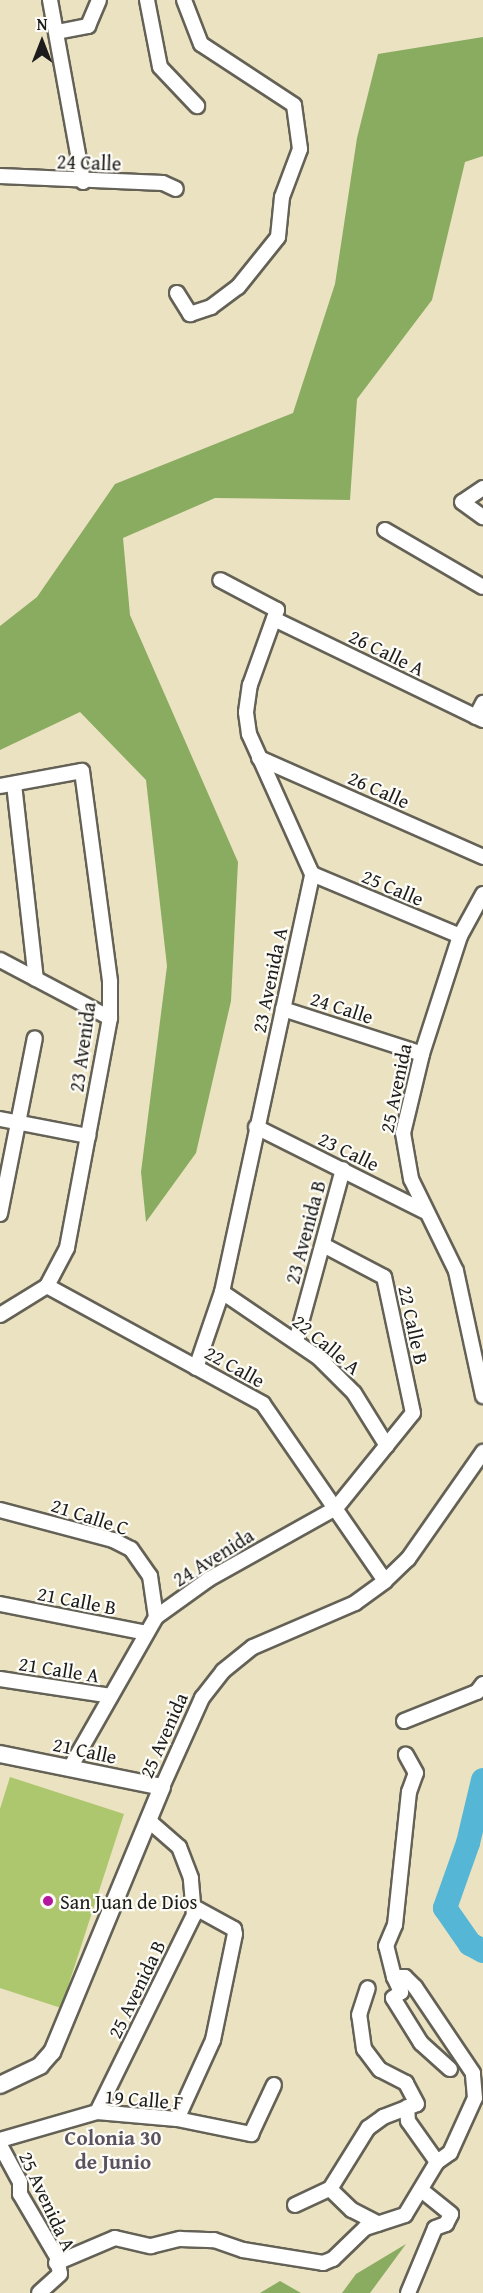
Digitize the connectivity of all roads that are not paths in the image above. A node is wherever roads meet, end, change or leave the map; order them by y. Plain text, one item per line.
1 (50, 0) edge
2 (99, 0) edge
3 (147, 0) edge
4 (184, 0) edge
5 (57, 32) junction
6 (197, 106) dead end
7 (0, 176) edge
8 (83, 182) junction
9 (176, 189) dead end
10 (177, 293) dead end
11 (483, 488) edge
12 (483, 517) edge
13 (385, 530) dead end
14 (220, 580) dead end
15 (483, 586) edge
16 (275, 614) junction
17 (483, 703) edge
18 (480, 718) edge
19 (259, 758) junction
20 (7, 785) edge
21 (483, 857) edge
22 (312, 874) junction
23 (483, 894) edge
24 (460, 936) junction
25 (0, 960) edge
26 (36, 979) junction
27 (283, 1009) junction
28 (110, 1018) junction
29 (35, 1038) dead end
30 (422, 1054) junction
31 (0, 1119) edge
32 (20, 1123) junction
33 (256, 1127) junction
34 (88, 1136) junction
35 (343, 1169) junction
36 (2, 1196) edge
37 (424, 1210) junction
38 (0, 1214) edge
39 (322, 1245) junction
40 (47, 1286) junction
41 (222, 1292) junction
42 (0, 1315) edge
43 (296, 1341) junction
44 (196, 1368) junction
45 (483, 1396) edge
46 (413, 1413) joint
47 (387, 1446) junction
48 (483, 1452) edge
49 (336, 1508) junction
50 (0, 1510) edge
51 (385, 1581) junction
52 (0, 1604) edge
53 (156, 1617) junction
54 (146, 1633) junction
55 (0, 1679) edge
56 (483, 1684) edge
57 (111, 1696) junction
58 (404, 1721) dead end
59 (0, 1754) edge
60 (406, 1755) dead end
61 (70, 1768) junction
62 (162, 1787) junction
63 (150, 1822) junction
64 (194, 1907) junction
65 (394, 1977) junction
66 (368, 1988) dead end
67 (450, 2068) dead end
68 (0, 2085) edge
69 (274, 2085) dead end
70 (406, 2107) junction
71 (97, 2112) junction
72 (177, 2120) junction
73 (0, 2140) edge
74 (0, 2145) edge
75 (437, 2162) junction
76 (330, 2189) junction
77 (421, 2190) junction
78 (295, 2205) dead end
79 (379, 2224) junction
80 (58, 2269) junction
81 (39, 2293) edge
82 (408, 2293) edge

1 - 5 street
2 - 5 street
3 - 6 street
4 - 10 street
5 - 8 street
7 - 8 street, 24 Calle
8 - 9 street, 24 Calle
11 - 12 street
13 - 15 street
14 - 16 street, 26 Calle A
16 - 18 street, 26 Calle A
16 - 19 street
17 - 18 street
19 - 21 street, 26 Calle
19 - 22 street
20 - 26 street
20 - 28 street, 23 Avenida
22 - 24 street, 25 Calle
22 - 27 street, 23 Avenida A
23 - 24 street, 25 Avenida
24 - 30 street, 25 Avenida
25 - 26 street
26 - 28 street
27 - 30 street, 24 Calle
27 - 33 street, 23 Avenida A
28 - 34 street, 23 Avenida
29 - 32 street
30 - 37 street, 25 Avenida
31 - 32 street
32 - 34 street
32 - 36 street
33 - 35 street, 23 Calle
33 - 41 street, 23 Avenida A
34 - 40 street, 23 Avenida
35 - 37 street, 23 Calle
35 - 39 street, 23 Avenida B
36 - 38 street
37 - 45 street, 25 Avenida
39 - 43 street, 23 Avenida B
39 - 46 street, 22 Calle B
40 - 42 street
40 - 44 street, 22 Calle
41 - 43 street, 22 Calle A
41 - 44 street, 23 Avenida A
43 - 47 street, 22 Calle A
44 - 49 street, 22 Calle
46 - 47 street, 24 Avenida
47 - 49 street, 24 Avenida
48 - 51 street, 25 Avenida
49 - 51 street, 22 Calle
49 - 53 street, 24 Avenida
50 - 53 street, 21 Calle C
51 - 62 street, 25 Avenida
52 - 54 street, 21 Calle B
53 - 54 street, 24 Avenida
54 - 57 street, 24 Avenida
55 - 57 street, 21 Calle A
56 - 58 street
57 - 61 street, 24 Avenida
59 - 61 street, 21 Calle
60 - 65 street
61 - 62 street, 21 Calle
62 - 63 street, 25 Avenida
63 - 64 street, 25 Avenida B
63 - 68 street, 25 Avenida
64 - 71 street, 25 Avenida B
64 - 72 street
65 - 67 street
65 - 75 street
66 - 70 street
69 - 72 street, 19 Calle F
70 - 75 street
70 - 76 street
71 - 72 street, 19 Calle F
71 - 73 street, 19 Calle F
74 - 80 street, 25 Avenida A
75 - 77 street
76 - 78 street
76 - 79 street
77 - 79 street
77 - 82 street
79 - 80 street
80 - 81 street

